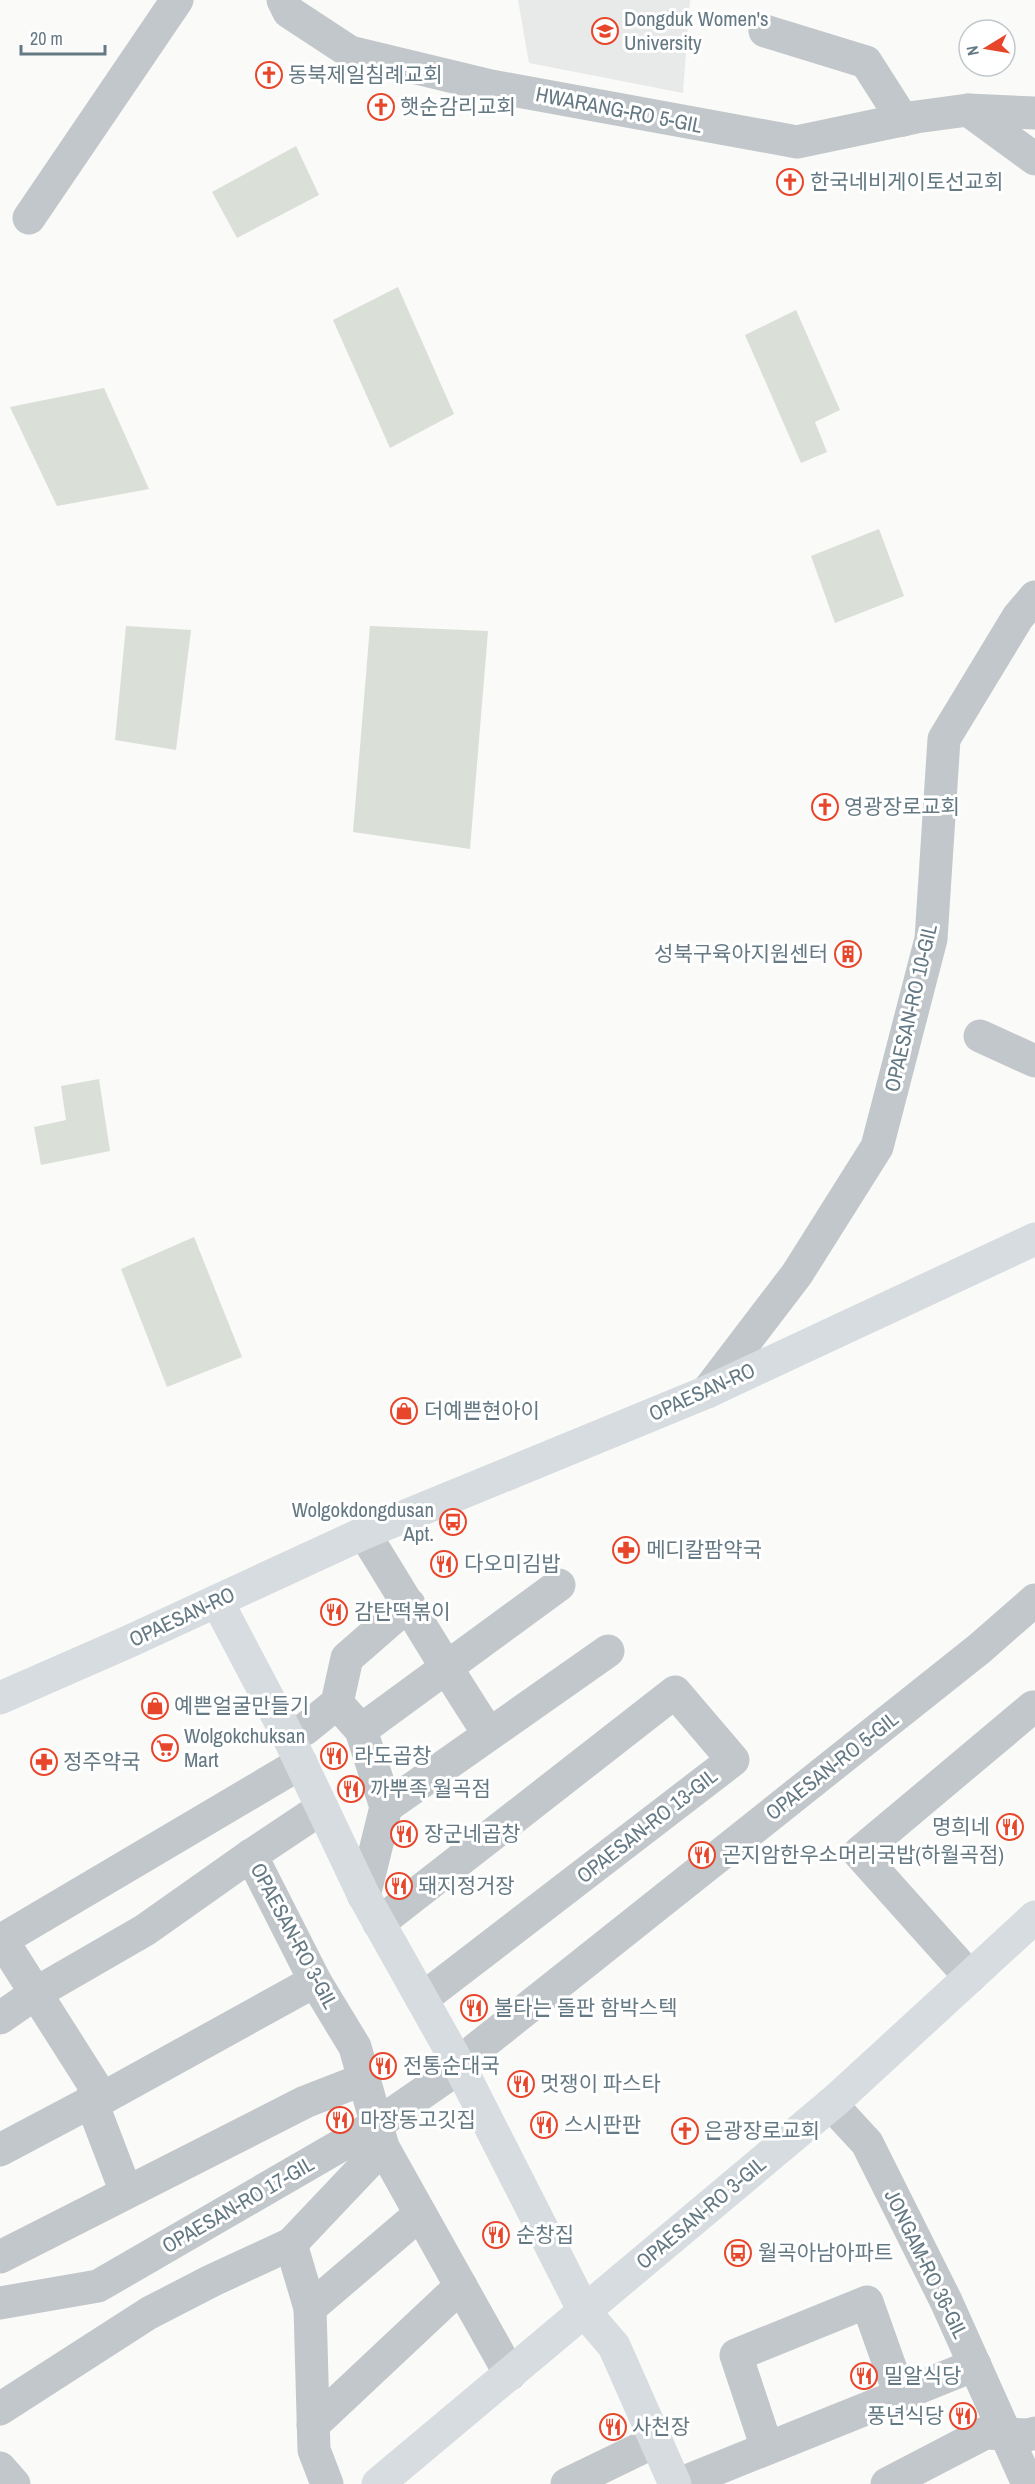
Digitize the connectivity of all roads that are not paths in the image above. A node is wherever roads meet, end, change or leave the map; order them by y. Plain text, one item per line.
1 (177, 0) edge
2 (283, 0) edge
3 (765, 31) dead end
4 (968, 110) junction
5 (1035, 113) edge
6 (903, 120) junction
7 (1035, 159) edge
8 (29, 218) dead end
9 (1035, 597) edge
10 (980, 1036) dead end
11 (1035, 1061) edge
12 (1035, 1239) edge
13 (707, 1392) junction
14 (364, 1533) junction
15 (559, 1585) dead end
16 (1035, 1600) edge
17 (218, 1601) junction
18 (409, 1604) junction
19 (608, 1651) dead end
20 (445, 1669) junction
21 (0, 1698) edge
22 (337, 1703) junction
23 (1035, 1709) edge
24 (361, 1730) junction
25 (489, 1734) junction
26 (294, 1750) junction
27 (386, 1807) junction
28 (322, 1808) junction
29 (251, 1855) junction
30 (372, 1909) junction
31 (1035, 1917) edge
32 (1, 1940) edge
33 (970, 1977) junction
34 (315, 1981) junction
35 (36, 1993) junction
36 (422, 1999) junction
37 (0, 2018) edge
38 (460, 2067) junction
39 (364, 2079) junction
40 (92, 2103) junction
41 (831, 2104) junction
42 (379, 2136) junction
43 (0, 2150) edge
44 (126, 2192) junction
45 (420, 2214) junction
46 (291, 2244) junction
47 (0, 2257) edge
48 (461, 2286) junction
49 (0, 2303) edge
50 (310, 2308) junction
51 (584, 2311) junction
52 (975, 2365) junction
53 (510, 2373) junction
54 (900, 2395) junction
55 (0, 2409) edge
56 (313, 2425) junction
57 (1020, 2433) edge
58 (656, 2441) junction
59 (767, 2448) junction
60 (0, 2468) edge
61 (14, 2484) edge
62 (327, 2484) edge
63 (378, 2484) edge
64 (567, 2484) edge
65 (677, 2484) edge
66 (887, 2484) edge
67 (1028, 2484) edge

1 - 8 street
2 - 6 street, HWARANG-RO 5-GIL
3 - 6 street
4 - 5 street, HWARANG-RO 5-GIL
4 - 6 street, HWARANG-RO 5-GIL
4 - 7 street
9 - 13 street, OPAESAN-RO 10-GIL
10 - 11 street
12 - 13 street, OPAESAN-RO
13 - 14 street, OPAESAN-RO
14 - 17 street, OPAESAN-RO
14 - 18 street
15 - 20 street
16 - 38 street, OPAESAN-RO 5-GIL
17 - 21 street, OPAESAN-RO
17 - 26 street
18 - 20 street
18 - 22 street
19 - 25 street
20 - 24 street
20 - 25 street
22 - 24 street
22 - 26 street
23 - 33 street
24 - 27 street
25 - 27 street
26 - 28 street
26 - 32 street
27 - 30 street
28 - 29 street
28 - 30 street
29 - 34 street, OPAESAN-RO 3-GIL
29 - 35 street
30 - 36 street
30 - 36 street, OPAESAN-RO 13-GIL
31 - 33 street, OPAESAN-RO 3-GIL
32 - 35 street
33 - 41 street, OPAESAN-RO 3-GIL
34 - 39 street, OPAESAN-RO 3-GIL
34 - 40 street
35 - 37 street
35 - 40 street
36 - 38 street
38 - 42 street, OPAESAN-RO 17-GIL
38 - 51 street
39 - 42 street, OPAESAN-RO 3-GIL
39 - 44 street
40 - 43 street
40 - 44 street
41 - 51 street, OPAESAN-RO 3-GIL
41 - 52 street, JONGAM-RO 36-GIL
42 - 45 street, OPAESAN-RO 3-GIL
42 - 46 street, OPAESAN-RO 17-GIL
42 - 49 street, OPAESAN-RO 17-GIL
44 - 47 street
45 - 48 street, OPAESAN-RO 3-GIL
45 - 50 street
46 - 50 street
46 - 55 street, OPAESAN-RO 17-GIL
48 - 53 street, OPAESAN-RO 3-GIL
48 - 56 street
50 - 56 street
51 - 53 street, OPAESAN-RO 3-GIL
51 - 58 street
52 - 54 street
52 - 57 street, JONGAM-RO 36-GIL
53 - 63 street, OPAESAN-RO 3-GIL
54 - 59 street
54 - 59 street
56 - 62 street
57 - 66 street
57 - 67 street, JONGAM-RO 36-GIL
58 - 64 street
58 - 65 street
59 - 65 street
60 - 61 street

